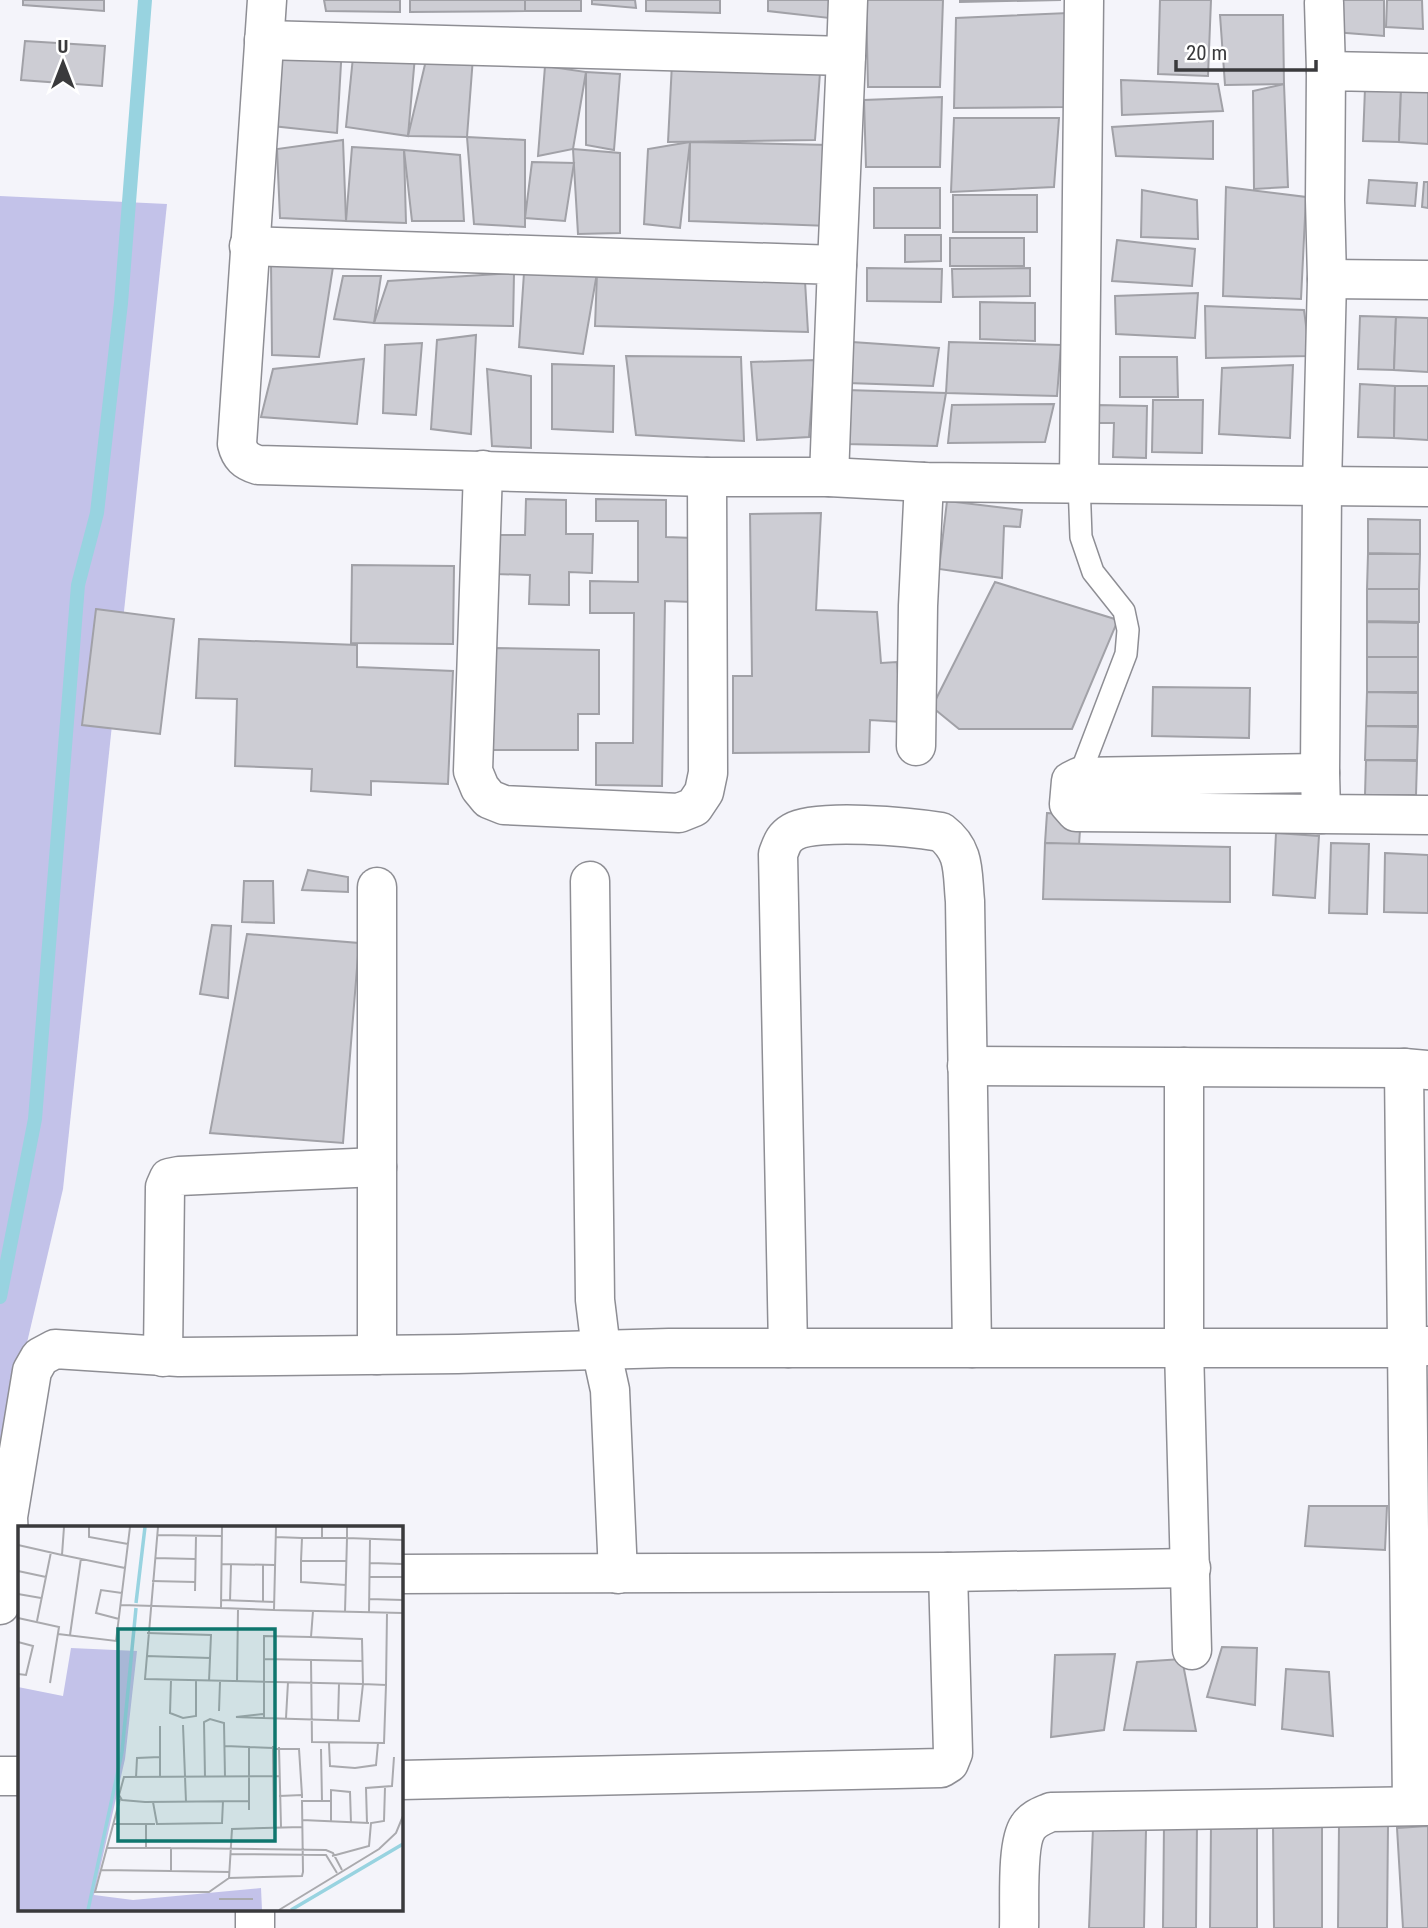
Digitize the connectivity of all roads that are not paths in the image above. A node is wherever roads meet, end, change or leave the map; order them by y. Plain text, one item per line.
1 (267, 0) edge
2 (848, 0) edge
3 (1084, 0) edge
4 (1324, 3) dead end
5 (264, 40) junction
6 (846, 56) junction
7 (1326, 71) junction
8 (1428, 73) edge
9 (249, 246) junction
10 (837, 265) junction
11 (1327, 279) junction
12 (1428, 280) edge
13 (483, 470) junction
14 (707, 477) junction
15 (829, 477) junction
16 (924, 482) junction
17 (1079, 482) junction
18 (1322, 486) junction
19 (1428, 487) edge
20 (916, 746) dead end
21 (1320, 773) junction
22 (1079, 777) junction
23 (1321, 814) junction
24 (1428, 815) edge
25 (590, 881) dead end
26 (377, 887) dead end
27 (967, 1066) junction
28 (1184, 1067) junction
29 (1416, 1069) edge
30 (377, 1167) junction
31 (1418, 1347) edge
32 (788, 1348) junction
33 (972, 1348) junction
34 (1184, 1348) junction
35 (601, 1349) junction
36 (377, 1354) junction
37 (163, 1357) junction
38 (1418, 1524) edge
39 (17, 1552) edge
40 (1191, 1567) junction
41 (948, 1572) junction
42 (402, 1574) edge
43 (618, 1574) junction
44 (0, 1605) edge
45 (1192, 1650) dead end
46 (0, 1776) edge
47 (18, 1776) edge
48 (402, 1780) edge
49 (1420, 1806) edge
50 (255, 1910) edge
51 (255, 1928) edge
52 (1019, 1928) edge

1 - 5 street
2 - 6 street
3 - 17 street
4 - 7 street
5 - 6 street
5 - 9 street
6 - 10 street
7 - 8 street
7 - 11 street
9 - 10 street
9 - 13 street
10 - 15 street
11 - 12 street
11 - 18 street
13 - 14 street
13 - 14 street
14 - 15 street
15 - 16 street
16 - 17 street
16 - 20 street
17 - 18 street
17 - 22 lane
18 - 19 street
18 - 21 street
21 - 22 street
21 - 23 street
22 - 23 street
23 - 24 street
25 - 35 street
26 - 30 street
27 - 28 street
27 - 32 street
27 - 33 street
28 - 29 street
28 - 34 street
29 - 31 street
30 - 36 street
30 - 37 street
31 - 34 street
31 - 38 street
32 - 33 street
32 - 35 street
33 - 34 street
34 - 40 street
35 - 36 street
35 - 43 street
36 - 37 street
37 - 39 street
38 - 49 street
39 - 44 street
40 - 41 street
40 - 45 street
41 - 43 street
41 - 48 street
42 - 43 street
46 - 47 street
49 - 52 street
50 - 51 street

